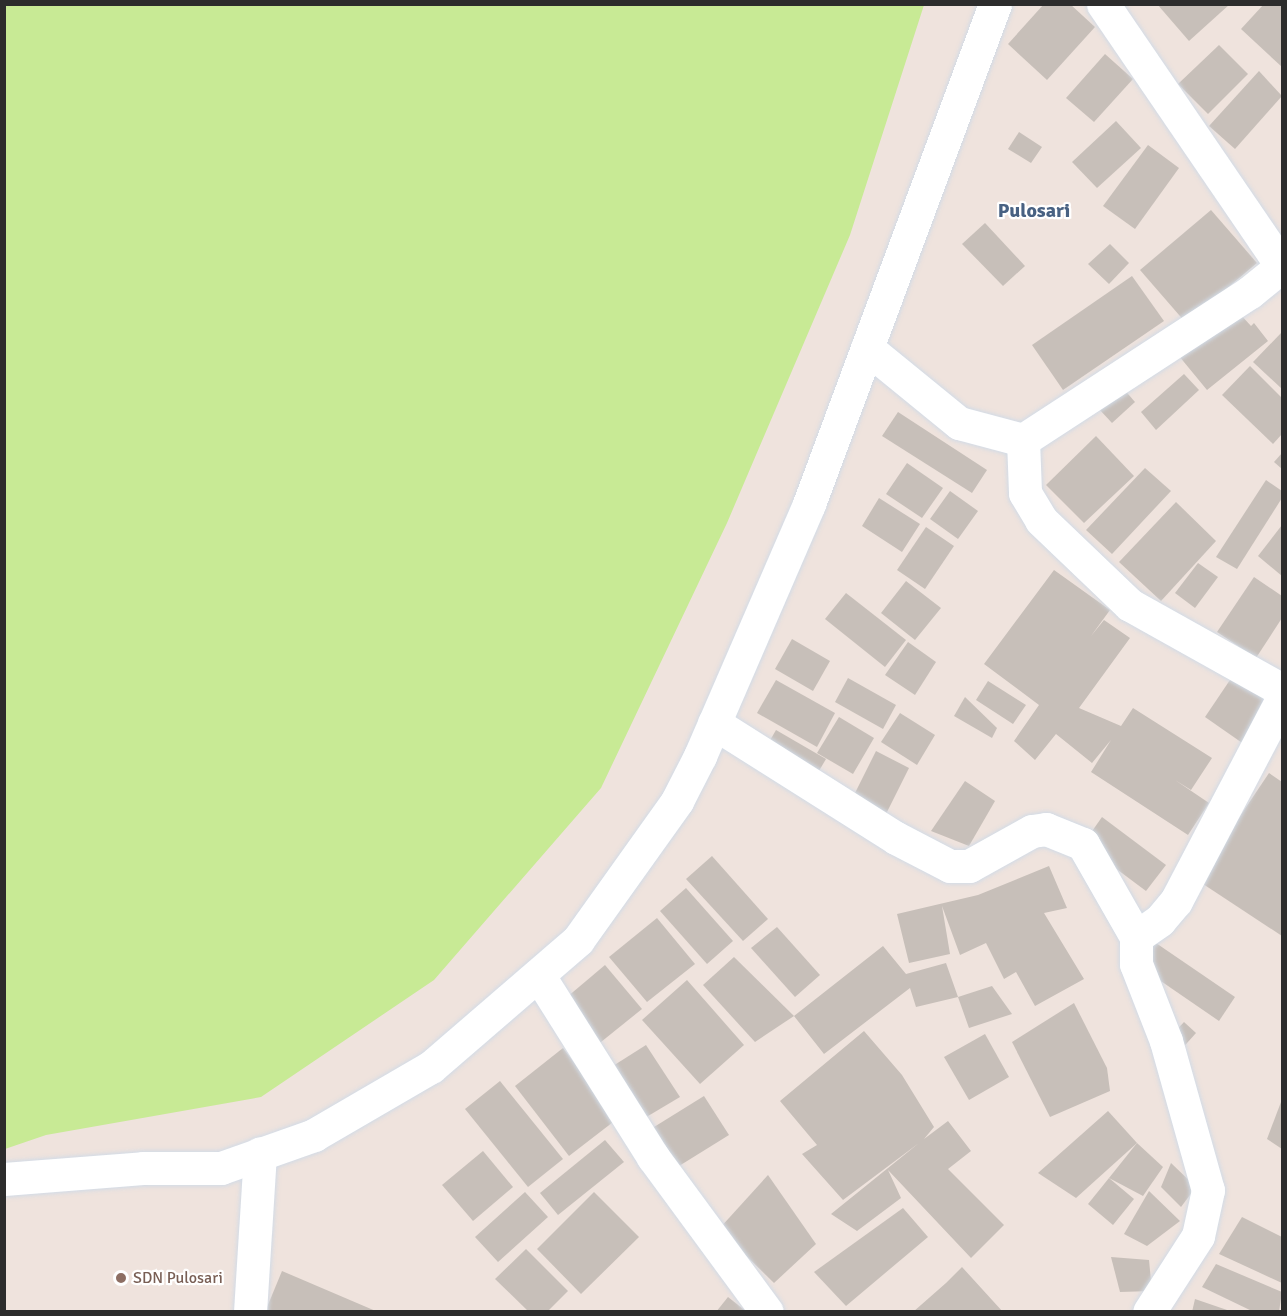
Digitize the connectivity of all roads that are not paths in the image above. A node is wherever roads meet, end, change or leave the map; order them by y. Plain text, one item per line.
1 (995, 4) edge
2 (1103, 4) edge
3 (1282, 266) edge
4 (867, 348) junction
5 (1023, 440) junction
6 (1282, 690) edge
7 (1282, 699) edge
8 (714, 723) junction
9 (1136, 936) junction
10 (539, 976) junction
11 (260, 1153) junction
12 (4, 1179) edge
13 (250, 1311) edge
14 (767, 1311) edge
15 (1149, 1311) edge

1 - 4 street
2 - 3 street
3 - 5 street
4 - 5 street
4 - 8 street
5 - 6 street
7 - 9 street
8 - 9 street
8 - 10 street
9 - 15 street
10 - 11 street
10 - 14 street
11 - 12 street
11 - 13 street

